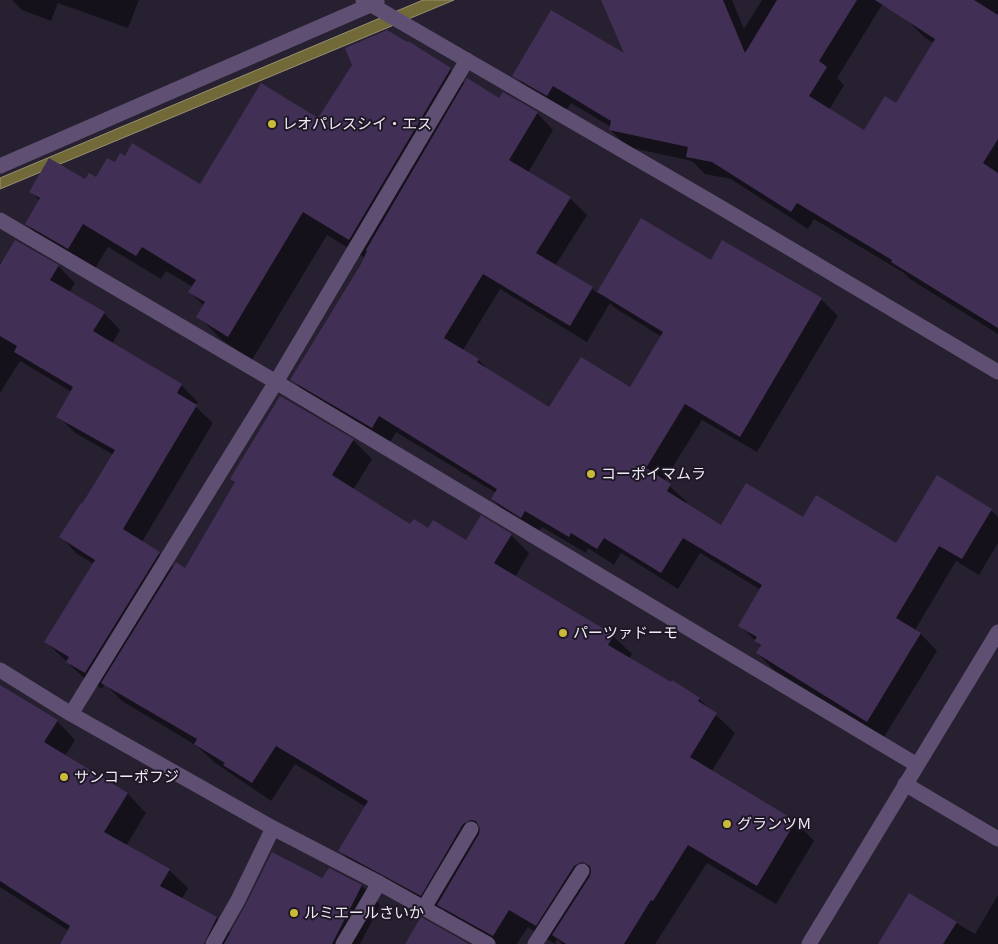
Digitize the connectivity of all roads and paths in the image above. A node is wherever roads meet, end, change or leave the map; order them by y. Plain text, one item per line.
1 (372, 2) edge
2 (467, 60) junction
3 (0, 166) edge
4 (0, 220) edge
5 (998, 372) edge
6 (276, 382) junction
7 (998, 632) edge
8 (0, 670) edge
9 (71, 714) junction
10 (917, 765) junction
11 (905, 784) junction
12 (273, 828) junction
13 (471, 829) dead end
14 (998, 839) edge
15 (582, 871) dead end
16 (379, 883) junction
17 (424, 908) junction
18 (212, 944) edge
19 (343, 944) edge
20 (488, 944) edge
21 (535, 944) edge
22 (809, 944) edge

1 - 2 street
1 - 3 street
2 - 5 street
2 - 6 street
4 - 6 street
6 - 9 street
6 - 10 street
7 - 10 street
8 - 9 street
9 - 12 street
10 - 11 street
11 - 14 street
11 - 22 street
12 - 16 street
12 - 18 street
13 - 17 street
15 - 21 street
16 - 17 street
16 - 19 street
17 - 20 street

